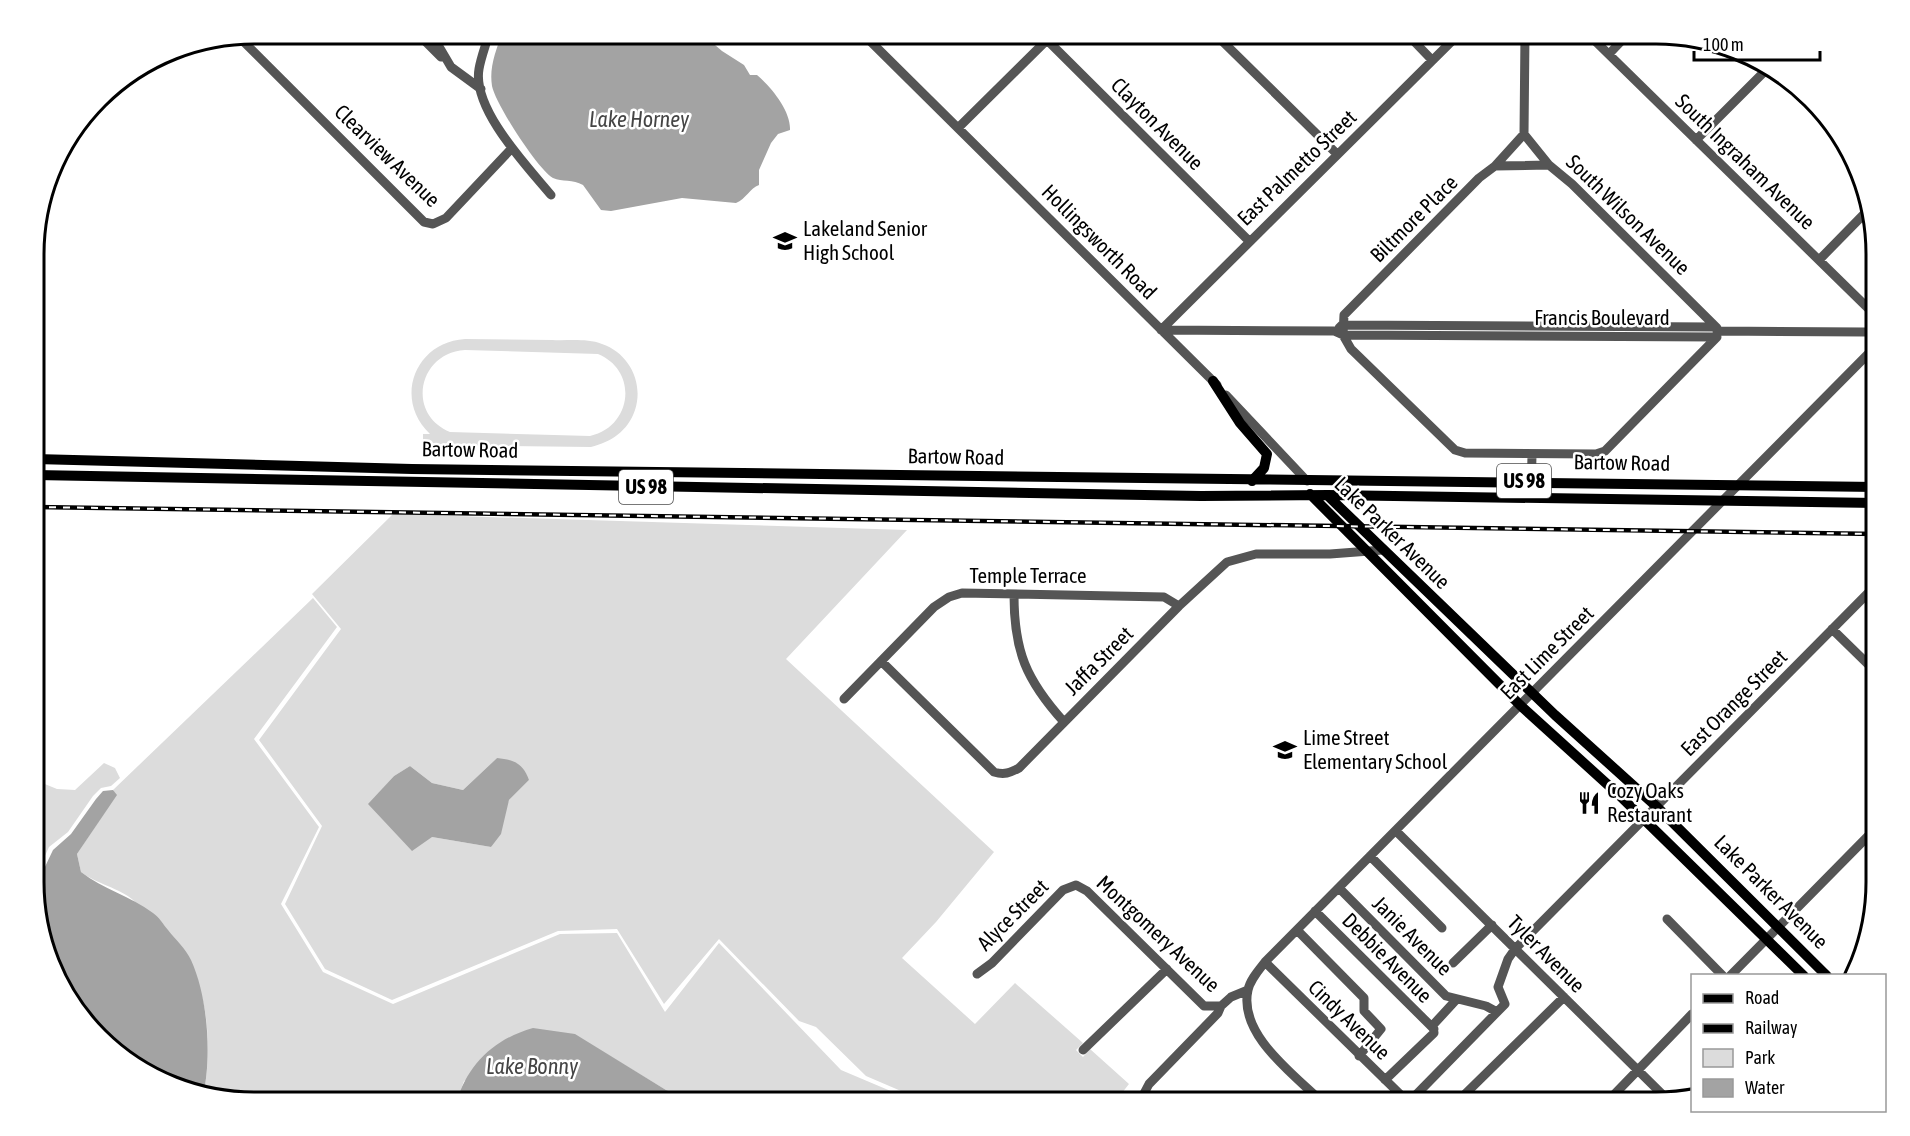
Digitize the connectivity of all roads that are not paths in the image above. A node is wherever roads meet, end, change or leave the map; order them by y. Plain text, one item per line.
1 (246, 44) edge
2 (428, 44) edge
3 (437, 44) edge
4 (486, 44) edge
5 (872, 44) edge
6 (1038, 44) edge
7 (1056, 44) edge
8 (1225, 44) edge
9 (1417, 44) edge
10 (1449, 44) edge
11 (1525, 44) edge
12 (1599, 44) edge
13 (1619, 44) edge
14 (1609, 54) junction
15 (1432, 60) junction
16 (451, 67) junction
17 (1763, 73) edge
18 (481, 89) junction
19 (958, 128) junction
20 (1524, 134) junction
21 (1696, 140) junction
22 (512, 148) junction
23 (1337, 154) junction
24 (1549, 165) junction
25 (1495, 166) junction
26 (551, 195) dead end
27 (1863, 216) edge
28 (1248, 240) junction
29 (1819, 260) junction
30 (1866, 307) edge
31 (1161, 330) junction
32 (1340, 330) junction
33 (1717, 332) junction
34 (1865, 332) dead end
35 (1866, 355) edge
36 (1213, 381) junction
37 (1532, 455) junction
38 (44, 459) edge
39 (92, 460) junction
40 (734, 474) junction
41 (44, 475) edge
42 (92, 476) junction
43 (1252, 481) junction
44 (1307, 481) junction
45 (1531, 481) junction
46 (1741, 484) junction
47 (1866, 487) edge
48 (734, 489) junction
49 (1328, 495) junction
50 (1311, 497) junction
51 (1531, 498) junction
52 (1724, 500) junction
53 (1866, 503) edge
54 (1383, 549) junction
55 (1364, 551) junction
56 (1866, 594) edge
57 (1014, 595) junction
58 (1179, 606) junction
59 (1832, 629) junction
60 (881, 662) junction
61 (1866, 663) edge
62 (1532, 693) junction
63 (844, 699) dead end
64 (1520, 705) junction
65 (1064, 722) junction
66 (1657, 807) junction
67 (1645, 819) junction
68 (1396, 831) junction
69 (1866, 837) edge
70 (1370, 856) junction
71 (1076, 885) joint
72 (1339, 888) junction
73 (1315, 911) junction
74 (1667, 919) dead end
75 (1492, 925) junction
76 (1778, 927) junction
77 (1442, 928) dead end
78 (1297, 930) junction
79 (1766, 939) junction
80 (1515, 949) junction
81 (1265, 962) junction
82 (1453, 963) dead end
83 (1167, 969) junction
84 (977, 974) dead end
85 (1722, 974) edge
86 (1731, 974) edge
87 (1803, 974) edge
88 (1826, 974) edge
89 (1248, 990) junction
90 (1564, 997) junction
91 (1456, 1000) junction
92 (1221, 1006) junction
93 (1497, 1012) junction
94 (1691, 1015) edge
95 (1434, 1029) junction
96 (1083, 1050) dead end
97 (1359, 1056) junction
98 (1638, 1070) junction
99 (1385, 1080) junction
100 (1145, 1092) edge
101 (1312, 1092) edge
102 (1398, 1092) edge
103 (1419, 1092) edge
104 (1467, 1092) edge
105 (1616, 1092) edge
106 (1661, 1092) edge

1 - 22 street, Clearview Avenue
2 - 16 street
3 - 16 street
4 - 18 street
5 - 19 street, Hollingsworth Road
6 - 19 street
7 - 28 street, Clayton Avenue
8 - 23 street
9 - 15 street
10 - 15 street, East Palmetto Street
11 - 20 street
12 - 14 street, South Ingraham Avenue
13 - 14 street
14 - 21 street, South Ingraham Avenue
15 - 23 street, East Palmetto Street
16 - 18 street
17 - 21 street
18 - 22 street
19 - 31 street, Hollingsworth Road
20 - 24 street
20 - 25 street, Biltmore Place
21 - 29 street, South Ingraham Avenue
22 - 26 street
23 - 28 street, East Palmetto Street
24 - 25 street, South Wilson Avenue
24 - 33 street, South Wilson Avenue
25 - 32 street, Biltmore Place
27 - 29 street
28 - 31 street, East Palmetto Street
29 - 30 street, South Ingraham Avenue
31 - 32 street, Francis Boulevard
31 - 36 street, Hollingsworth Road
32 - 33 street, Francis Boulevard
32 - 37 street
33 - 34 street, Francis Boulevard
33 - 37 street
35 - 46 street, East Lime Street
36 - 43 main road
36 - 44 street, Hollingsworth Road
37 - 45 street
38 - 39 main road, Bartow Road / US 98
39 - 40 main road, Bartow Road / US 98
39 - 42 street
40 - 43 main road, Bartow Road / US 98
40 - 48 street
41 - 42 main road, Bartow Road / US 98
42 - 48 main road, Bartow Road / US 98
43 - 44 main road, Bartow Road / US 98
44 - 45 main road, Bartow Road / US 98
44 - 49 main road, Lake Parker Avenue
44 - 50 main road, Lake Parker Avenue
45 - 46 main road, Bartow Road / US 98
45 - 51 street
46 - 47 main road, Bartow Road / US 98
46 - 52 street, East Lime Street
48 - 50 main road, Bartow Road / US 98
49 - 50 main road, Bartow Road / US 98
49 - 51 main road, Bartow Road / US 98
49 - 54 main road, Lake Parker Avenue
50 - 55 main road, Lake Parker Avenue
51 - 52 main road, Bartow Road / US 98
52 - 53 main road, Bartow Road / US 98
52 - 62 street, East Lime Street
54 - 55 street, Jaffa Street
54 - 62 main road, Lake Parker Avenue
55 - 58 street, Jaffa Street
55 - 64 main road, Lake Parker Avenue
56 - 59 street, East Orange Street
57 - 58 street, Temple Terrace
57 - 60 street, Temple Terrace
57 - 65 street
58 - 65 street, Jaffa Street
59 - 61 street
59 - 66 street, East Orange Street
60 - 63 street, Temple Terrace
60 - 65 street, Jaffa Street
62 - 64 street, East Lime Street
62 - 66 main road, Lake Parker Avenue
64 - 67 main road, Lake Parker Avenue
64 - 68 street, East Lime Street
66 - 67 street, East Orange Street
66 - 76 main road, Lake Parker Avenue
67 - 79 main road, Lake Parker Avenue
67 - 80 street, East Orange Street
68 - 70 street, East Lime Street
68 - 75 street, Tyler Avenue
69 - 76 street
70 - 72 street, East Lime Street
70 - 77 street
71 - 83 street, Montgomery Avenue
71 - 84 street, Alyce Street
72 - 73 street, East Lime Street
72 - 91 street, Janie Avenue
73 - 78 street, East Lime Street
73 - 95 street, Debbie Avenue
74 - 85 street
75 - 80 street, Tyler Avenue
75 - 82 street
76 - 79 street
76 - 88 main road, Lake Parker Avenue
78 - 81 street, East Lime Street
78 - 97 street
79 - 86 street
79 - 87 main road, Lake Parker Avenue
80 - 90 street, Tyler Avenue
80 - 93 street, East Orange Street
81 - 89 street, East Lime Street
81 - 97 street, Cindy Avenue
83 - 92 street, Montgomery Avenue
83 - 96 street
89 - 92 street, Montgomery Avenue
89 - 101 street, Montgomery Avenue
90 - 98 street, Tyler Avenue
90 - 104 street
91 - 93 street, Janie Avenue
91 - 95 street
92 - 100 street
93 - 103 street
94 - 98 street
95 - 99 street
97 - 99 street, Cindy Avenue
98 - 105 street
98 - 106 street, Tyler Avenue
99 - 102 street, Cindy Avenue

